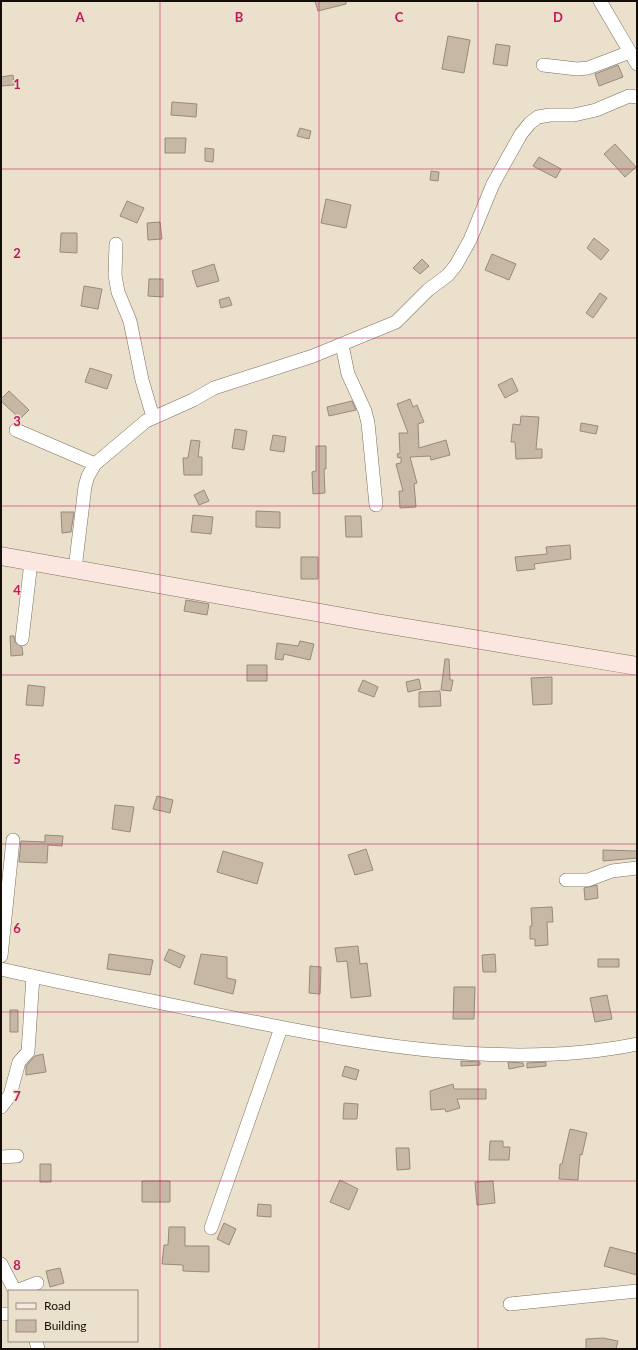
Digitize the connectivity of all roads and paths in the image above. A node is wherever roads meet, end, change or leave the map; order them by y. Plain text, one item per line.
1 (600, 1) edge
2 (630, 52) junction
3 (637, 64) edge
4 (543, 66) dead end
5 (634, 93) edge
6 (116, 244) dead end
7 (342, 345) junction
8 (153, 417) junction
9 (16, 430) dead end
10 (95, 464) junction
11 (376, 505) dead end
12 (1, 556) edge
13 (31, 562) junction
14 (75, 569) junction
15 (22, 639) dead end
16 (637, 666) edge
17 (13, 840) dead end
18 (637, 868) edge
19 (566, 880) dead end
20 (1, 956) edge
21 (1, 969) edge
22 (33, 976) junction
23 (281, 1028) junction
24 (637, 1044) edge
25 (1, 1108) edge
26 (17, 1156) dead end
27 (1, 1157) edge
28 (211, 1228) dead end
29 (1, 1264) edge
30 (37, 1283) dead end
31 (14, 1290) edge
32 (18, 1290) edge
33 (637, 1291) edge
34 (510, 1304) dead end

1 - 2 street
2 - 3 street
2 - 4 street
5 - 7 street
6 - 8 street
7 - 8 street
7 - 11 street
8 - 10 street
9 - 10 street
10 - 14 street
12 - 13 street
13 - 14 street
13 - 15 street
14 - 16 street
17 - 20 street
18 - 19 street
21 - 22 street
22 - 23 street
22 - 25 street
23 - 24 street
23 - 28 street
26 - 27 street
29 - 31 street
30 - 32 street
33 - 34 street

